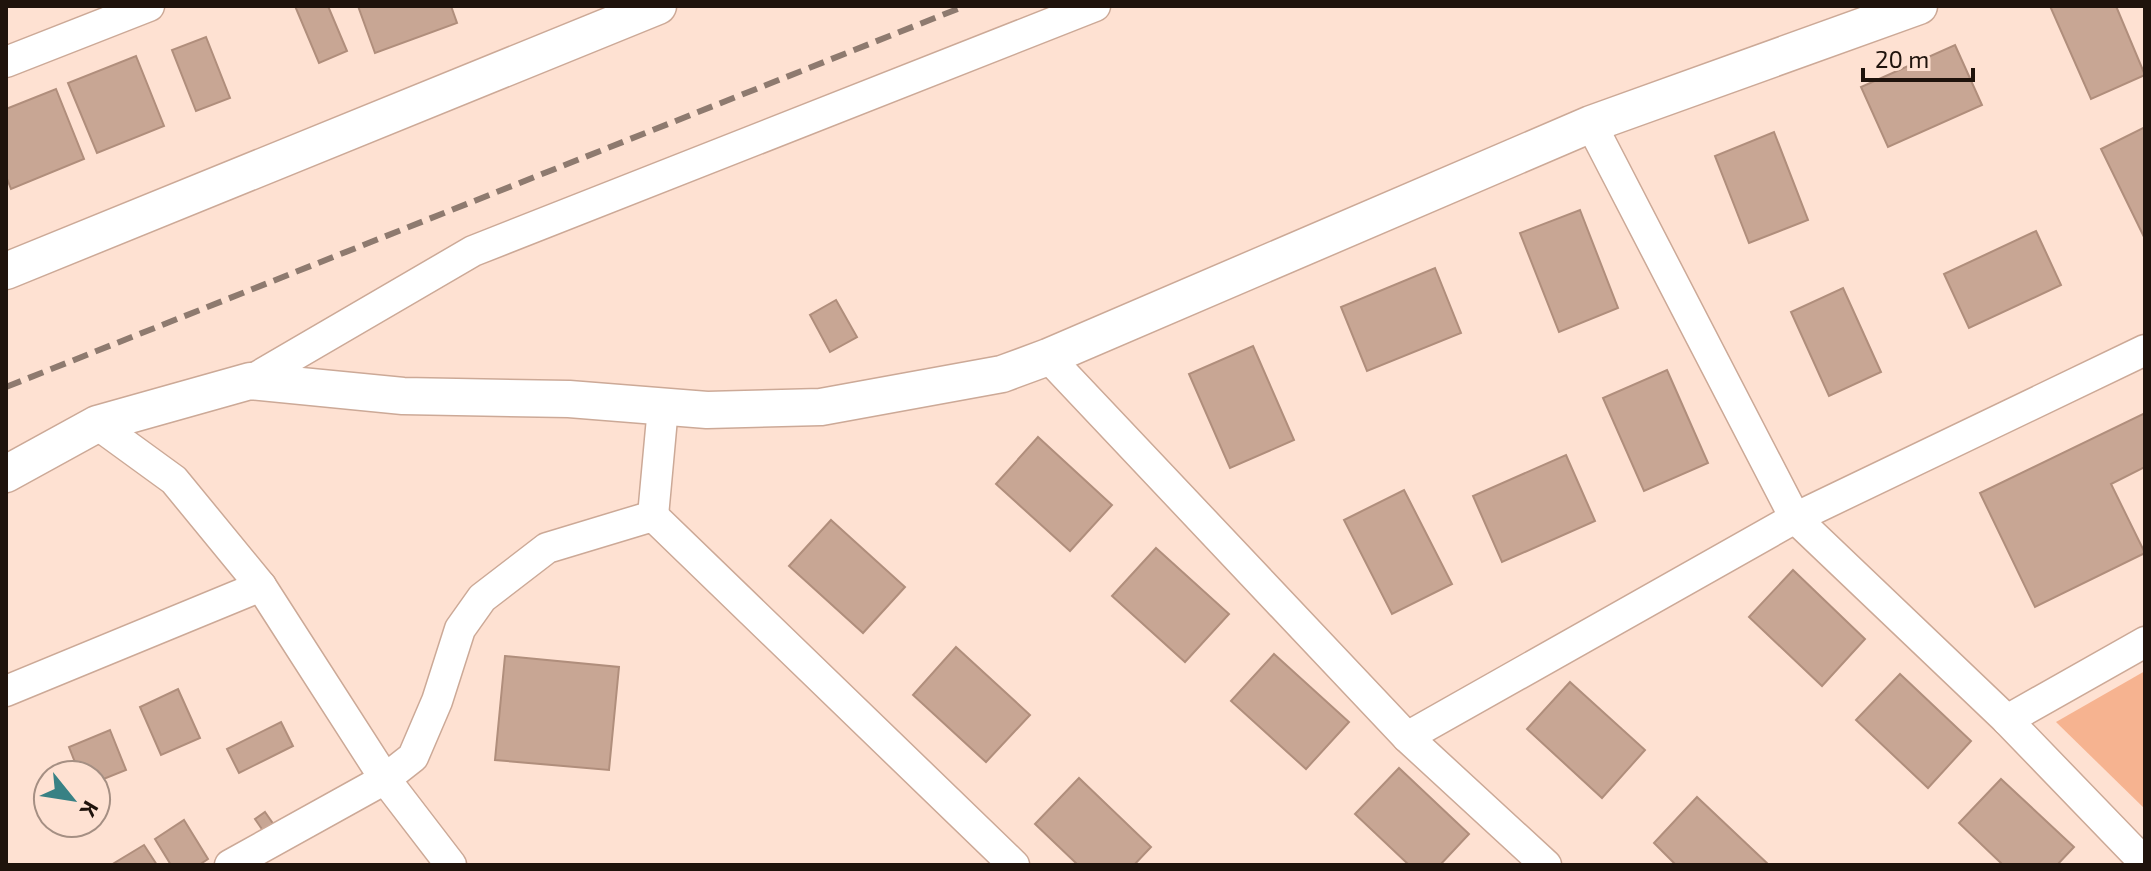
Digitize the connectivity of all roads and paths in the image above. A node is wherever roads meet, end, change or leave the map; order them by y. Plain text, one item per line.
1 (149, 6) edge
2 (658, 6) edge
3 (1095, 6) edge
4 (1919, 6) edge
5 (6, 62) edge
6 (1591, 124) junction
7 (6, 271) edge
8 (2145, 350) edge
9 (1048, 357) junction
10 (250, 381) junction
11 (663, 407) junction
12 (97, 424) junction
13 (6, 474) edge
14 (653, 516) junction
15 (1795, 518) junction
16 (261, 586) junction
17 (2145, 642) edge
18 (6, 691) edge
19 (2007, 720) junction
20 (1407, 737) junction
21 (385, 779) junction
22 (2145, 863) edge
23 (230, 865) edge
24 (451, 865) edge
25 (1014, 865) edge
26 (1546, 865) edge

1 - 5 street
2 - 7 street
3 - 10 street
4 - 6 street
6 - 9 street
6 - 15 street
8 - 15 street
9 - 11 street
9 - 20 street
10 - 11 street
10 - 12 street
11 - 14 street
12 - 13 street
12 - 16 street
14 - 21 street
14 - 25 street
15 - 19 street
15 - 20 street
16 - 18 street
16 - 21 street
17 - 19 street
19 - 22 street
20 - 26 street
21 - 23 street
21 - 24 street

